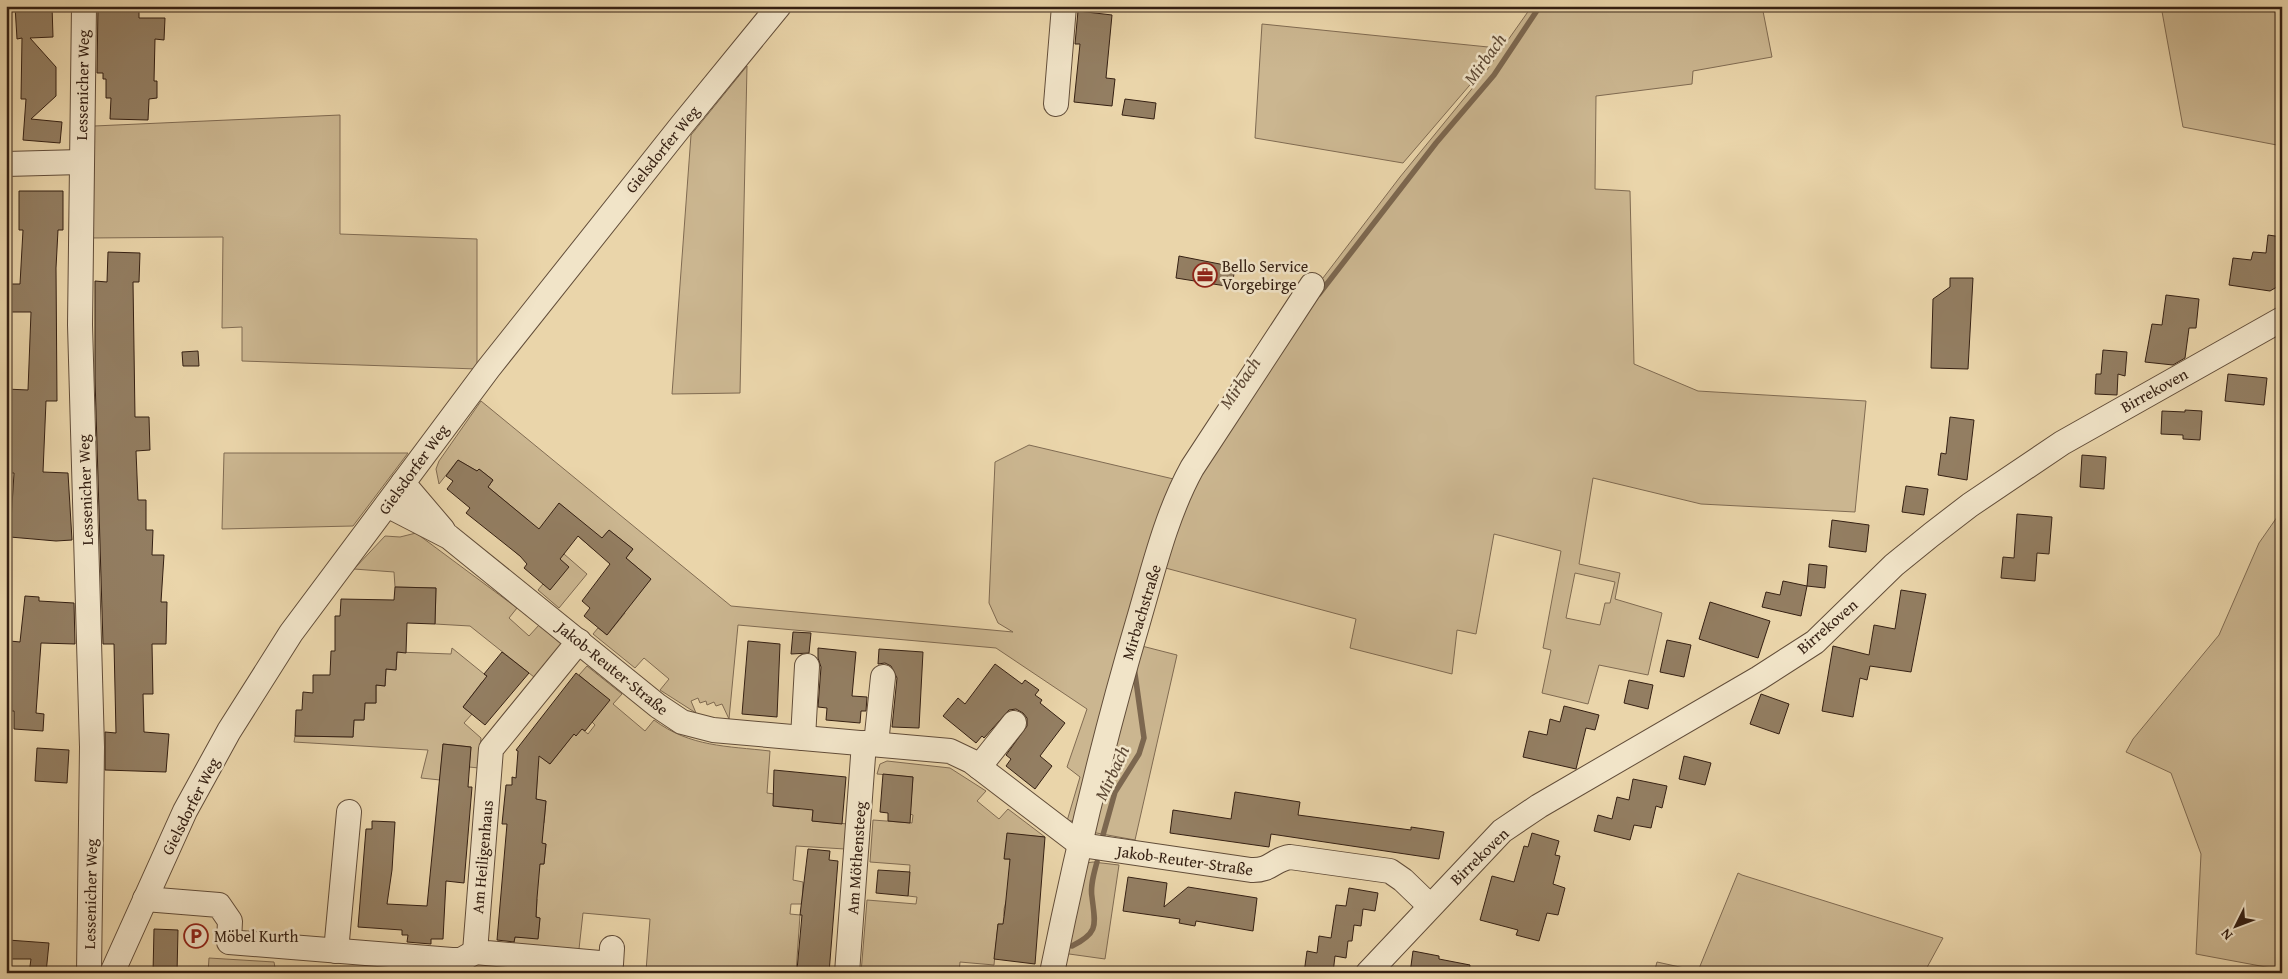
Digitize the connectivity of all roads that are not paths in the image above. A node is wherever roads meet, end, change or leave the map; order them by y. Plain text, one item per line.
1 (84, 6) edge
2 (779, 6) edge
3 (1064, 6) edge
4 (1056, 104) dead end
5 (81, 162) junction
6 (6, 164) edge
7 (1312, 285) dead end
8 (2282, 319) edge
9 (403, 483) junction
10 (386, 505) junction
11 (449, 537) junction
12 (579, 641) junction
13 (807, 666) dead end
14 (883, 678) dead end
15 (1014, 723) dead end
16 (803, 738) junction
17 (870, 744) junction
18 (979, 767) junction
19 (348, 812) dead end
20 (1081, 845) junction
21 (145, 899) junction
22 (1430, 906) junction
23 (612, 948) dead end
24 (336, 951) junction
25 (475, 952) junction
26 (89, 973) edge
27 (112, 973) edge
28 (847, 973) edge
29 (1052, 973) edge
30 (1368, 973) edge

1 - 5 street, Lessenicher Weg
2 - 9 street, Gielsdorfer Weg
3 - 4 street
5 - 6 street
5 - 26 street, Lessenicher Weg
7 - 20 street, Mirbachstraße
8 - 22 street, Birrekoven
9 - 10 street, Gielsdorfer Weg
9 - 11 street, Jakob-Reuter-Straße
10 - 11 street, Jakob-Reuter-Straße
10 - 21 street, Gielsdorfer Weg
11 - 12 street, Jakob-Reuter-Straße
12 - 16 street, Jakob-Reuter-Straße
12 - 25 street, Am Heiligenhaus
13 - 16 street
14 - 17 street
15 - 18 street
16 - 17 street, Jakob-Reuter-Straße
17 - 18 street, Jakob-Reuter-Straße
17 - 28 street, Am Möthensteeg
18 - 20 street, Jakob-Reuter-Straße
19 - 24 street
20 - 22 street, Jakob-Reuter-Straße
20 - 29 street, Mirbachstraße
21 - 24 street
21 - 27 street, Gielsdorfer Weg
22 - 30 street, Birrekoven
23 - 25 street
24 - 25 street

